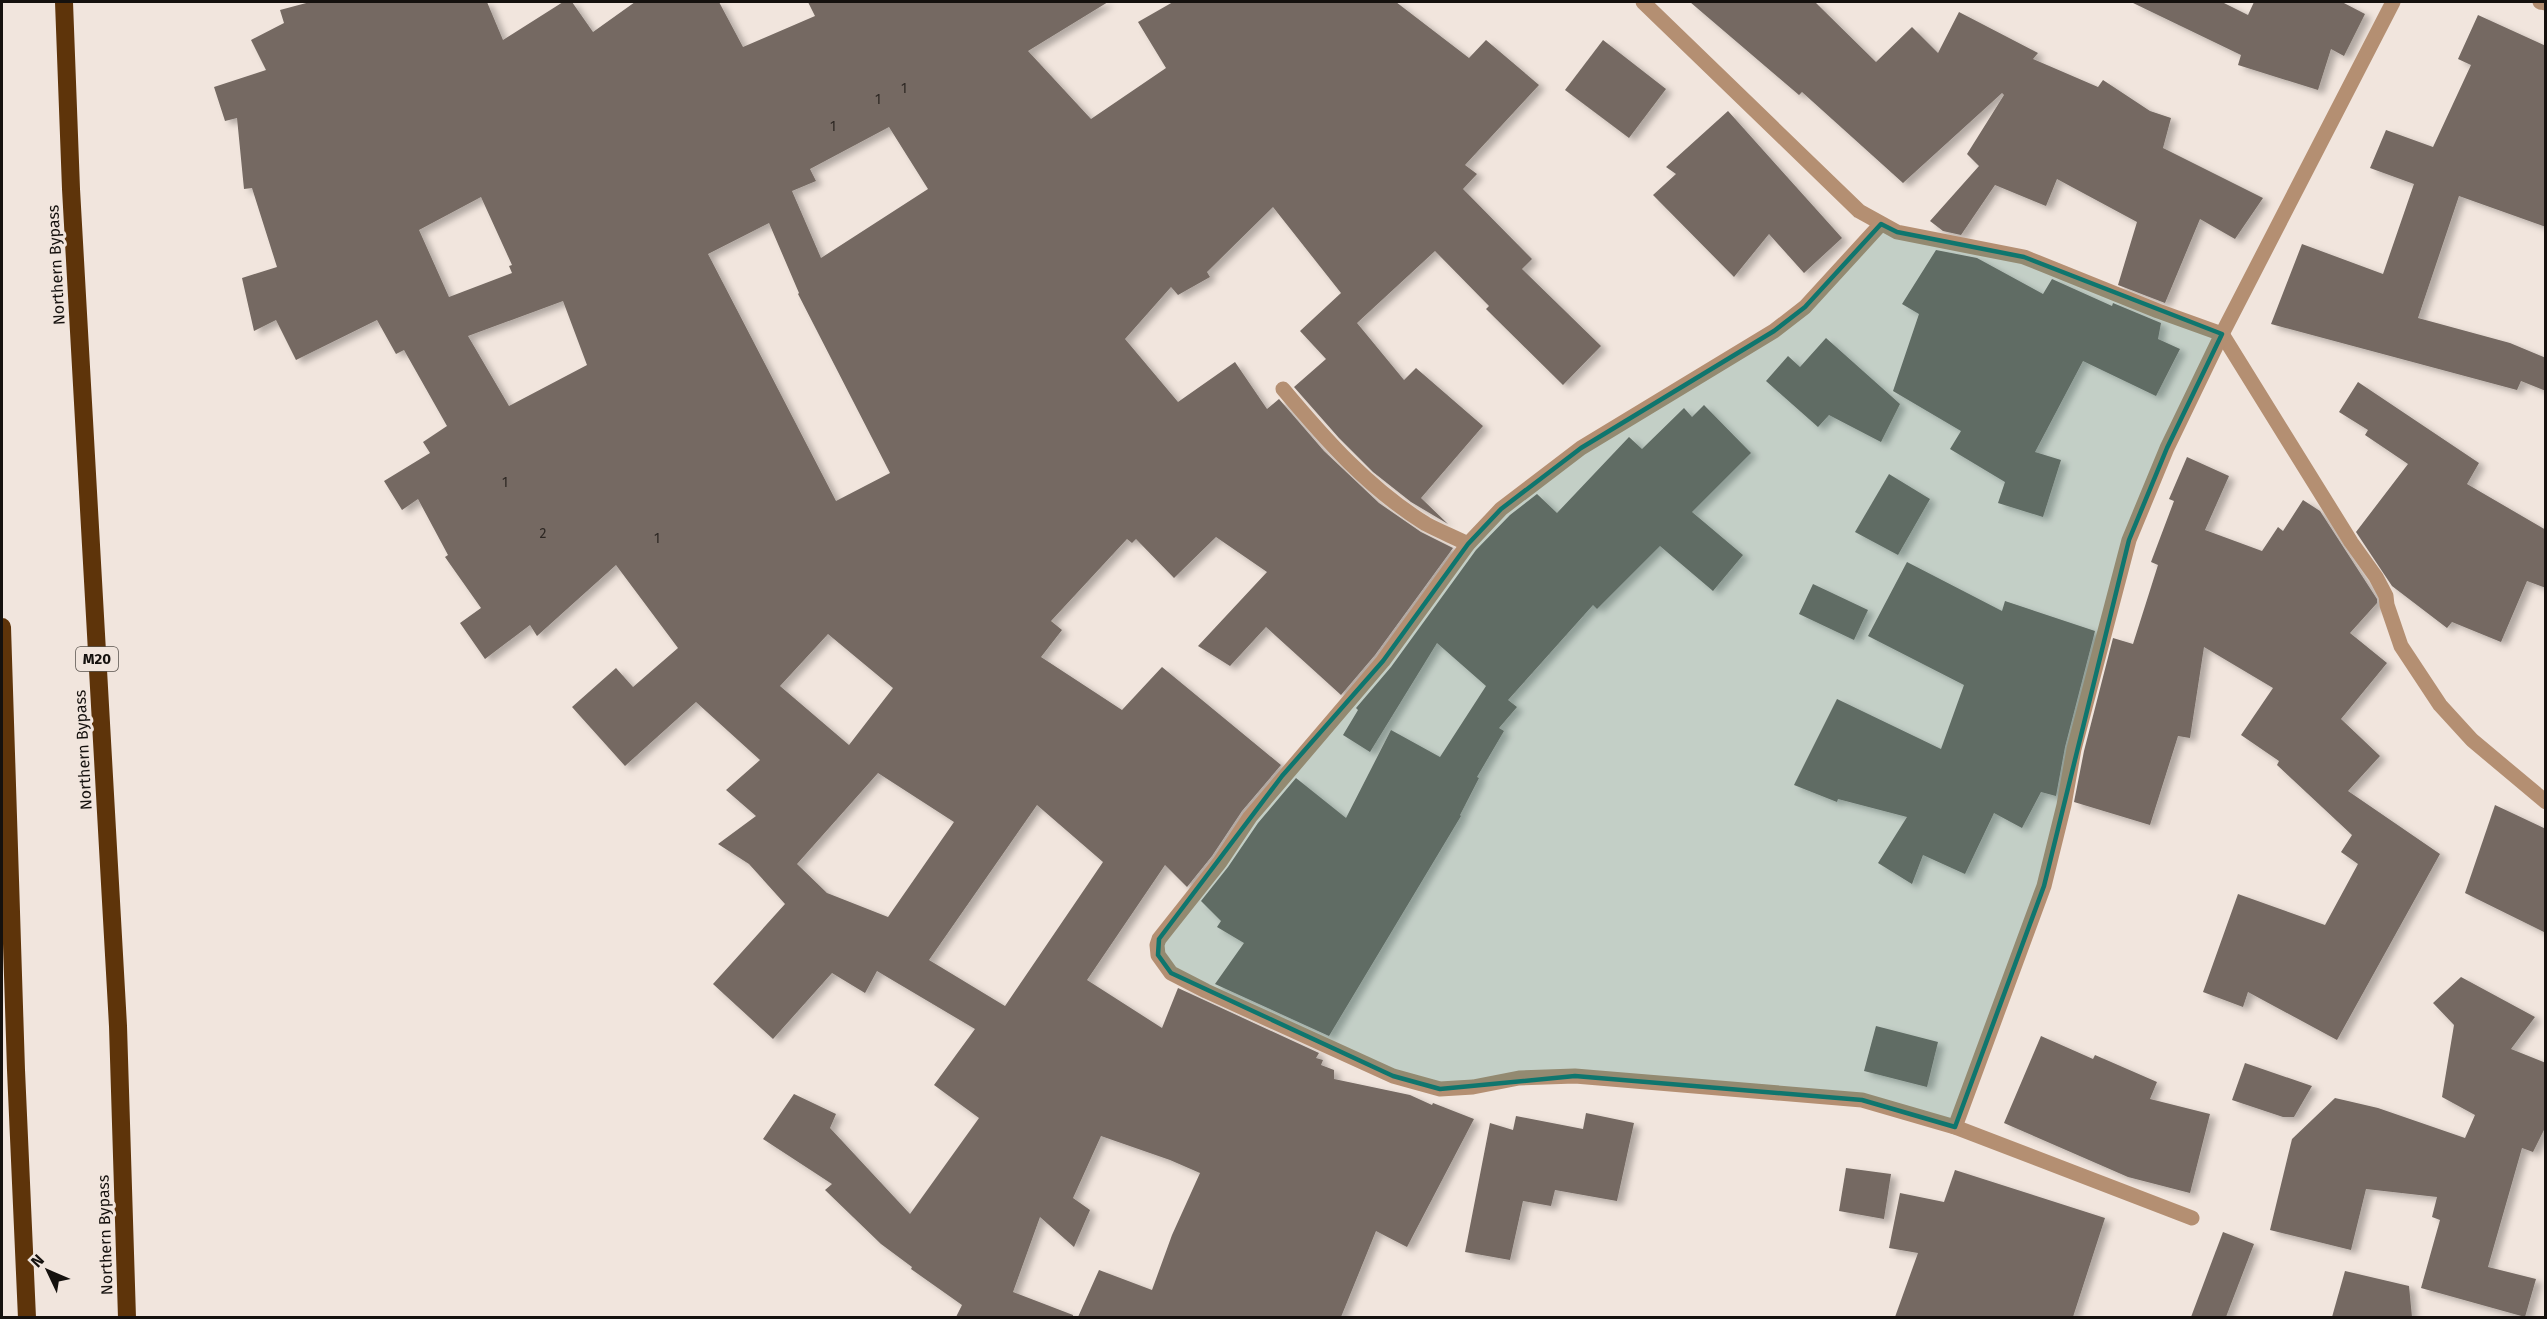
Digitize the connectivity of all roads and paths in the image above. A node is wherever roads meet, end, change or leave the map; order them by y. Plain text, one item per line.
1 (64, 2) edge
2 (1643, 2) edge
3 (2393, 2) edge
4 (2540, 2) edge
5 (2546, 3) edge
6 (1881, 224) junction
7 (2222, 334) junction
8 (1282, 389) dead end
9 (1467, 544) junction
10 (2, 627) edge
11 (2546, 802) edge
12 (1955, 1127) junction
13 (2192, 1218) dead end
14 (27, 1317) edge
15 (128, 1317) edge

1 - 15 highway, Northern Bypass / M20
2 - 6 street
3 - 7 street
4 - 5 street
6 - 7 street
6 - 9 street
7 - 11 street
7 - 12 street
8 - 9 street
9 - 12 street
10 - 14 highway
12 - 13 street

